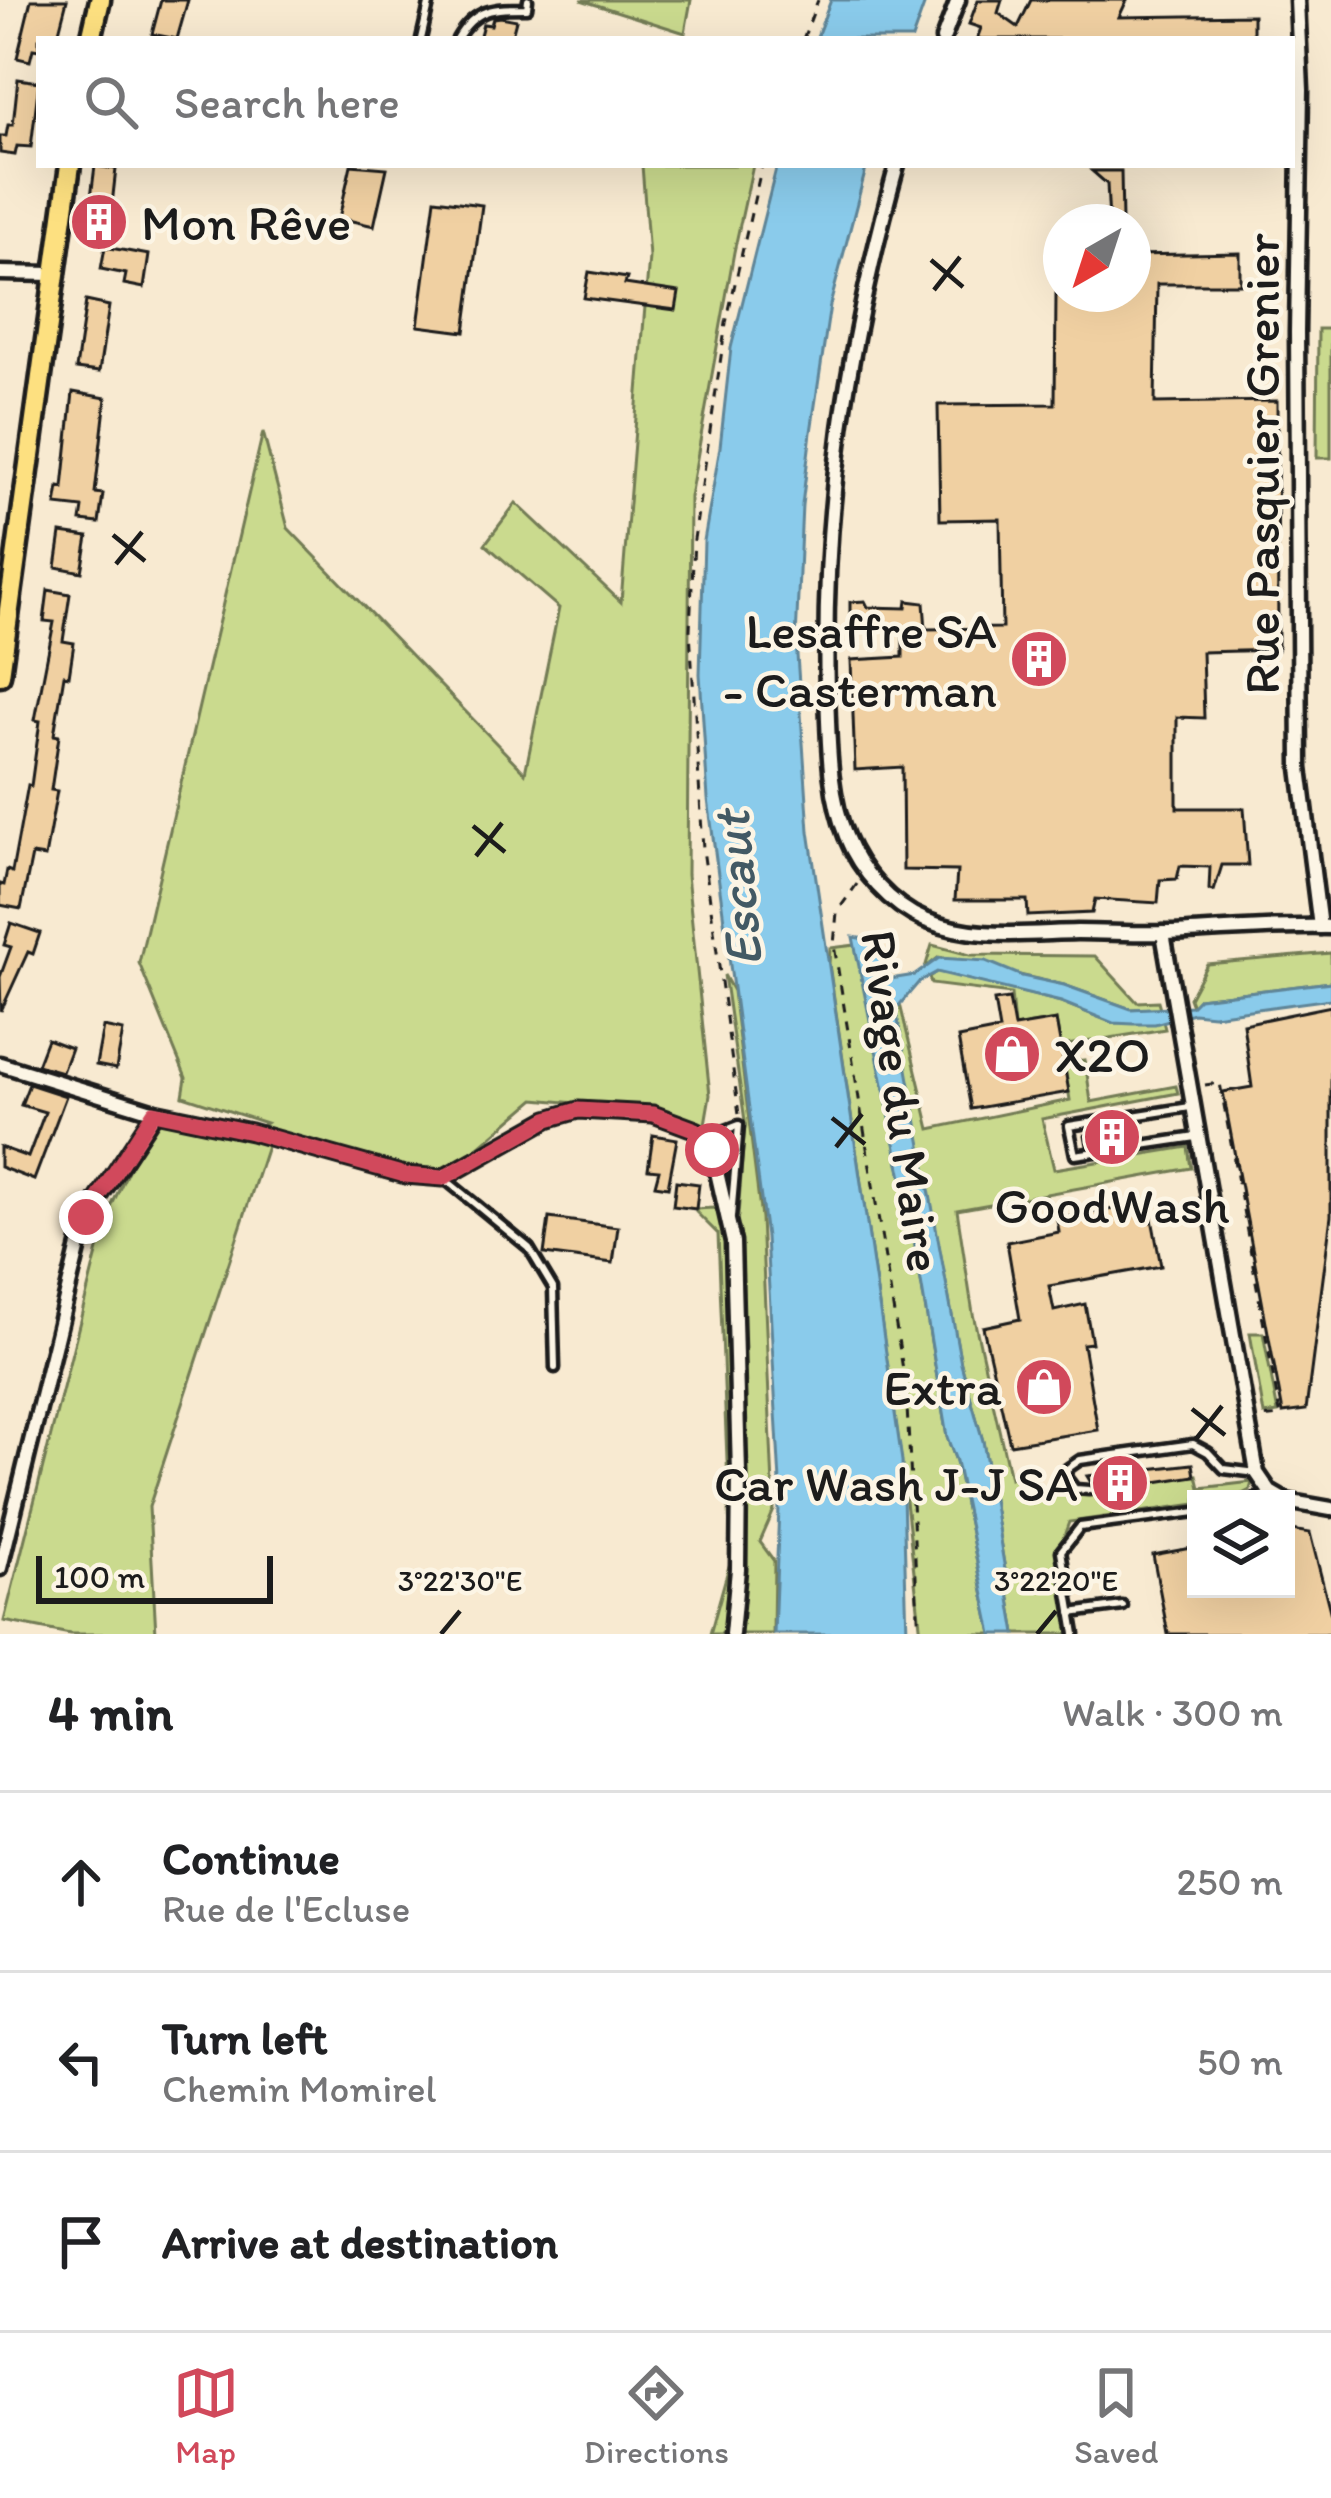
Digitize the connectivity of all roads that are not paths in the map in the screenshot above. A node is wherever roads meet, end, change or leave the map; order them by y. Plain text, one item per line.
1 (100, 0) edge
2 (430, 0) edge
3 (958, 0) edge
4 (1297, 0) edge
5 (526, 8) edge
6 (92, 36) edge
7 (422, 36) edge
8 (459, 36) edge
9 (944, 36) edge
10 (70, 168) edge
11 (896, 168) edge
12 (0, 273) edge
13 (53, 274) junction
14 (0, 675) edge
15 (1326, 927) edge
16 (1163, 933) junction
17 (0, 1064) edge
18 (1193, 1106) junction
19 (154, 1112) junction
20 (1198, 1137) junction
21 (705, 1138) junction
22 (443, 1178) junction
23 (731, 1222) junction
24 (555, 1368) dead end
25 (1257, 1473) junction
26 (1089, 1490) dead end
27 (1273, 1490) edge
28 (1295, 1502) edge
29 (1330, 1512) edge
30 (1187, 1513) edge
31 (0, 1568) edge
32 (1123, 1606) dead end
33 (1071, 1613) junction
34 (732, 1634) edge
35 (1075, 1634) edge

1 - 6 main road
2 - 7 lane
3 - 9 street
4 - 15 street, Rue Pasquier Grenier
5 - 8 lane
10 - 13 main road
11 - 16 street
12 - 13 street
13 - 14 main road
15 - 16 street
16 - 18 street
17 - 19 street
18 - 20 street
18 - 20 lane
19 - 22 street
19 - 31 street
20 - 25 street
21 - 22 street
21 - 23 street
21 - 23 lane
22 - 24 lane
23 - 34 street
25 - 26 lane
25 - 27 street
28 - 29 street
30 - 33 lane
32 - 33 lane
33 - 35 lane

